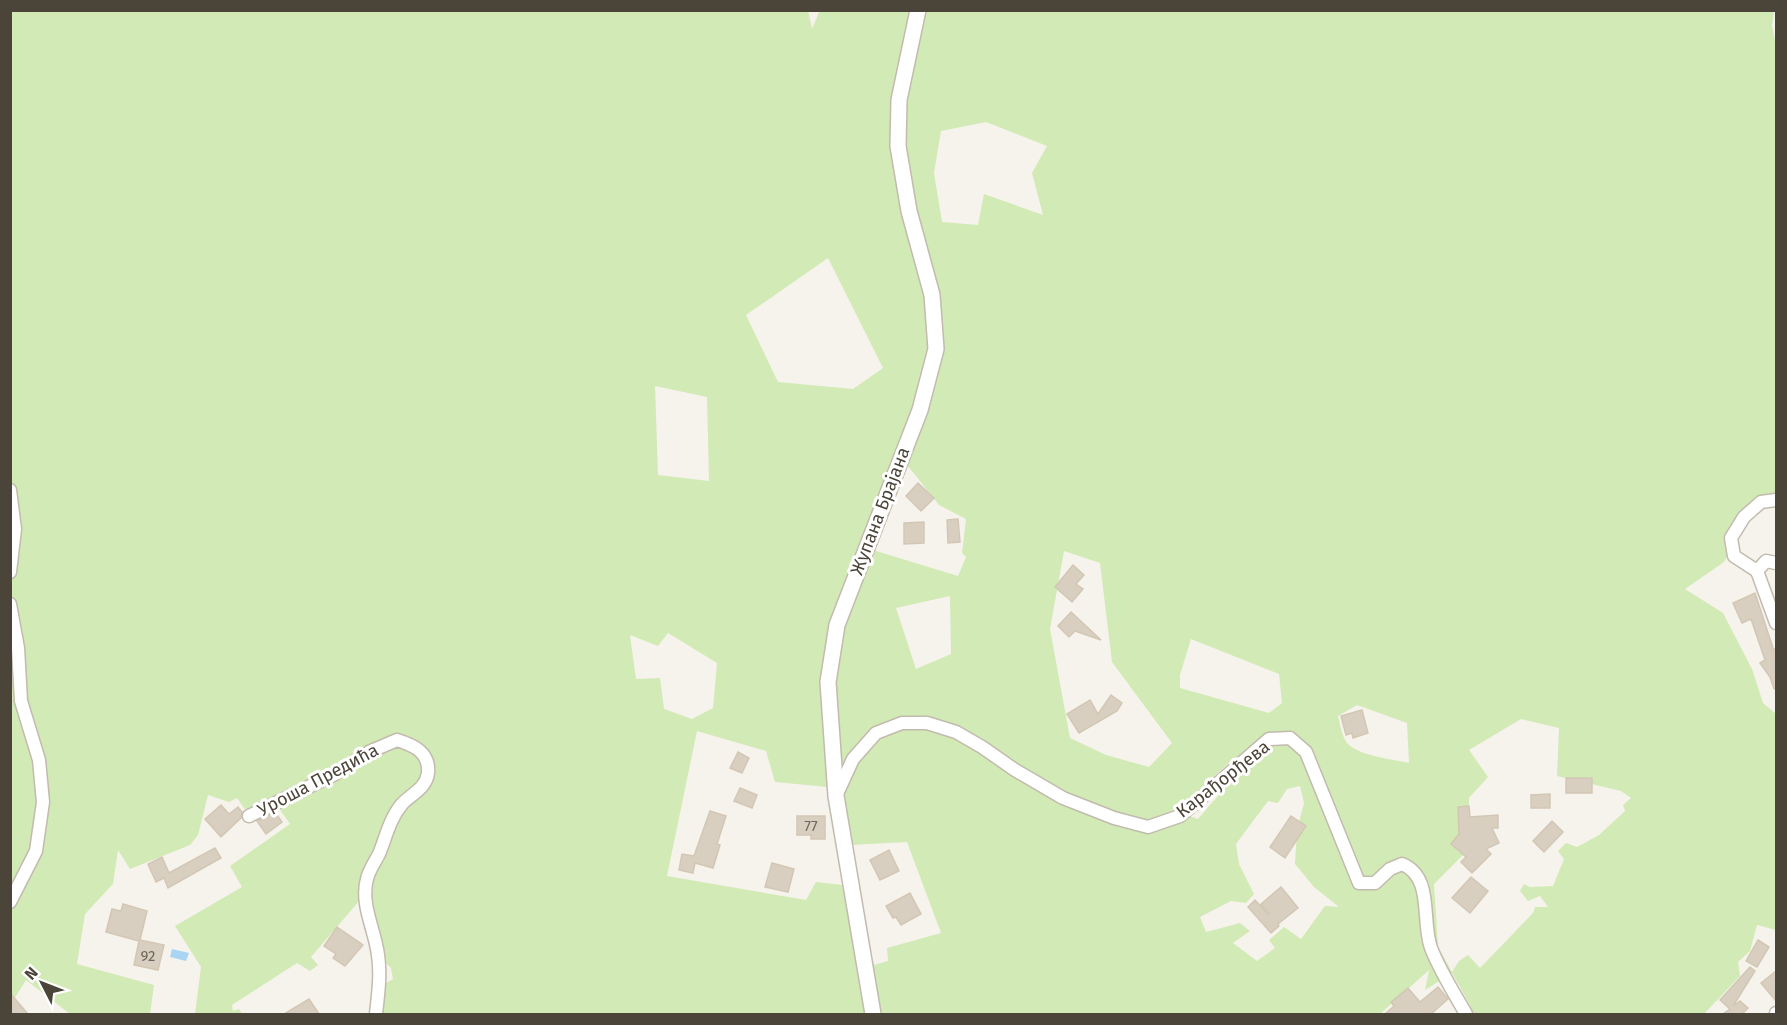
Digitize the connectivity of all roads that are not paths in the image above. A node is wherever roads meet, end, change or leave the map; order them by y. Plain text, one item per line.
1 (918, 10) edge
2 (10, 490) edge
3 (1776, 500) edge
4 (1776, 563) edge
5 (1757, 571) junction
6 (10, 572) edge
7 (10, 604) edge
8 (1776, 623) edge
9 (836, 796) junction
10 (249, 816) dead end
11 (10, 902) edge
12 (376, 1014) edge
13 (873, 1014) edge
14 (1466, 1014) edge

1 - 9 street, Жупана Брајана
2 - 6 street
3 - 5 street
4 - 5 street
5 - 8 street
7 - 11 street
9 - 13 street, Жупана Брајана
9 - 14 street, Карађорђева
10 - 12 street, Уроша Предића

